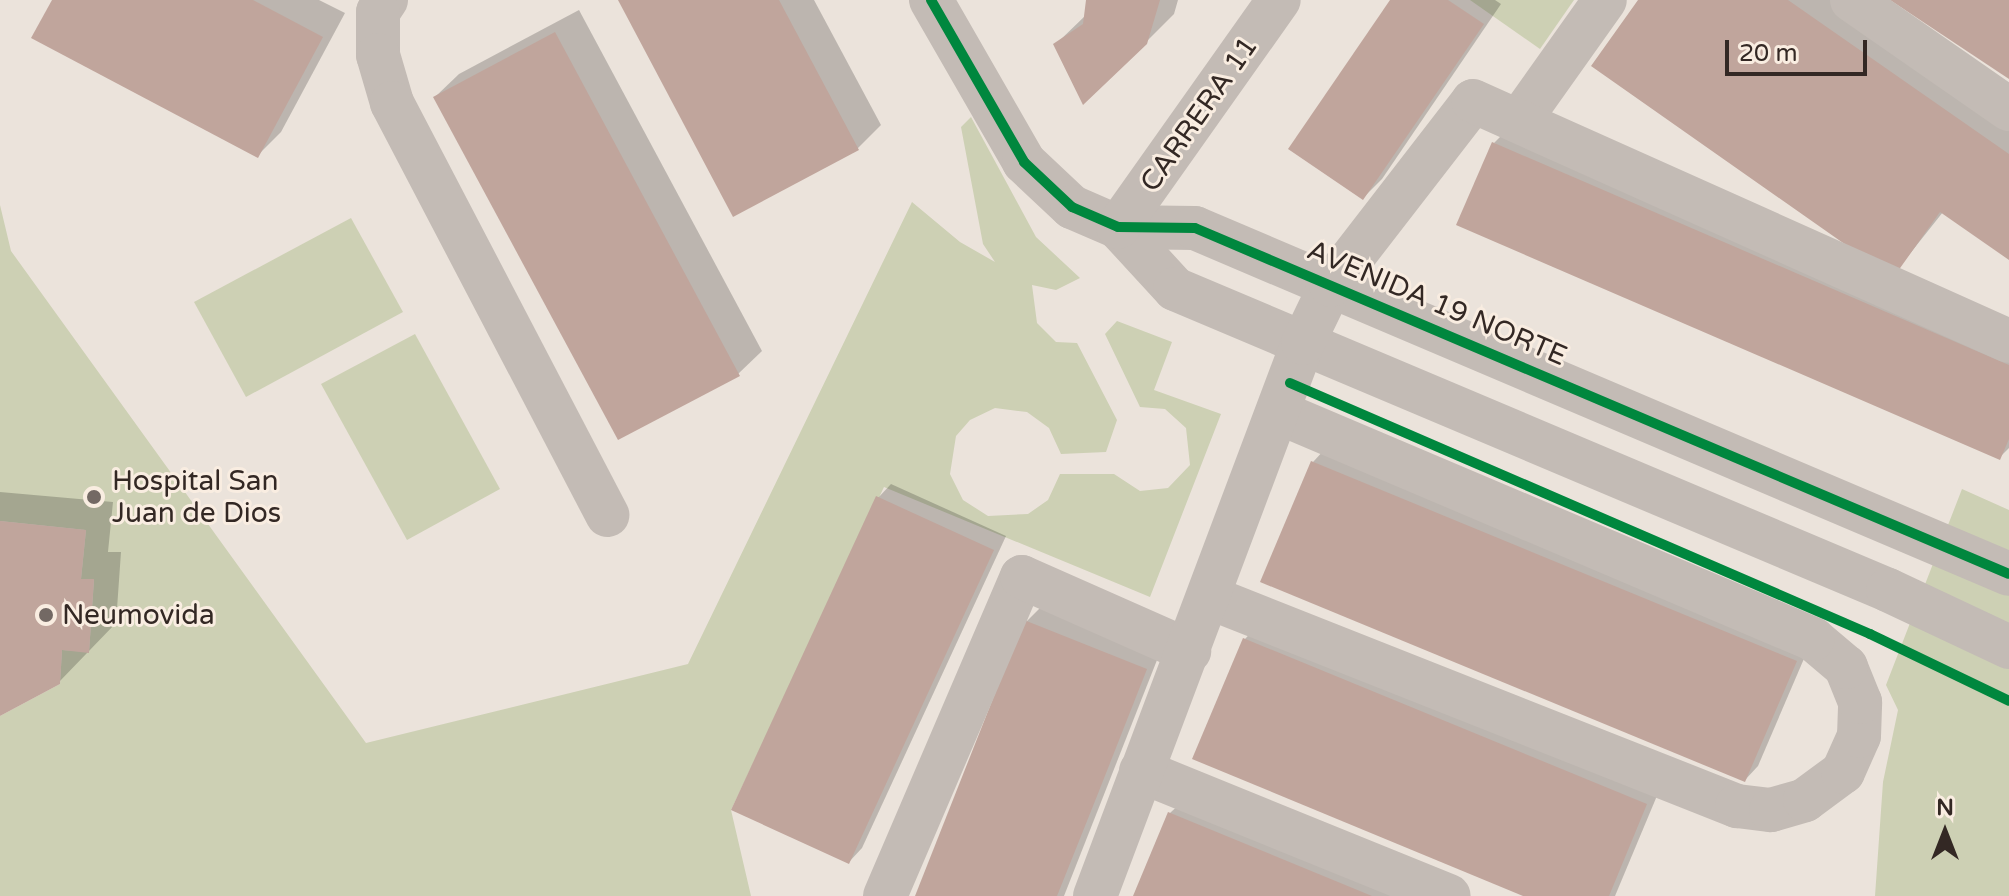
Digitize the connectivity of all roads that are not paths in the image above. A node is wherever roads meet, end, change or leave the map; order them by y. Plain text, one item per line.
1 (931, 0) edge
2 (1279, 0) edge
3 (1605, 0) edge
4 (1852, 0) edge
5 (374, 4) edge
6 (2009, 109) edge
7 (1519, 121) junction
8 (1118, 227) junction
9 (1331, 285) junction
10 (2009, 341) edge
11 (1303, 343) junction
12 (1280, 413) junction
13 (607, 515) dead end
14 (2009, 574) edge
15 (1211, 598) junction
16 (2009, 647) edge
17 (1189, 651) junction
18 (1141, 771) junction
19 (885, 896) edge
20 (1095, 896) edge
21 (1449, 896) edge

1 - 8 street, AVENIDA 19 NORTE
2 - 8 street, CARRERA 11
3 - 7 street
4 - 6 street
5 - 13 street
7 - 9 street
7 - 10 street
8 - 9 street, AVENIDA 19 NORTE
8 - 11 street, AVENIDA 19 NORTE
9 - 11 street
9 - 14 street, AVENIDA 19 NORTE
11 - 12 street
11 - 16 street, AVENIDA 19 NORTE
12 - 15 street
12 - 15 street
15 - 17 street
17 - 18 street
17 - 19 street
18 - 20 street
18 - 21 street

